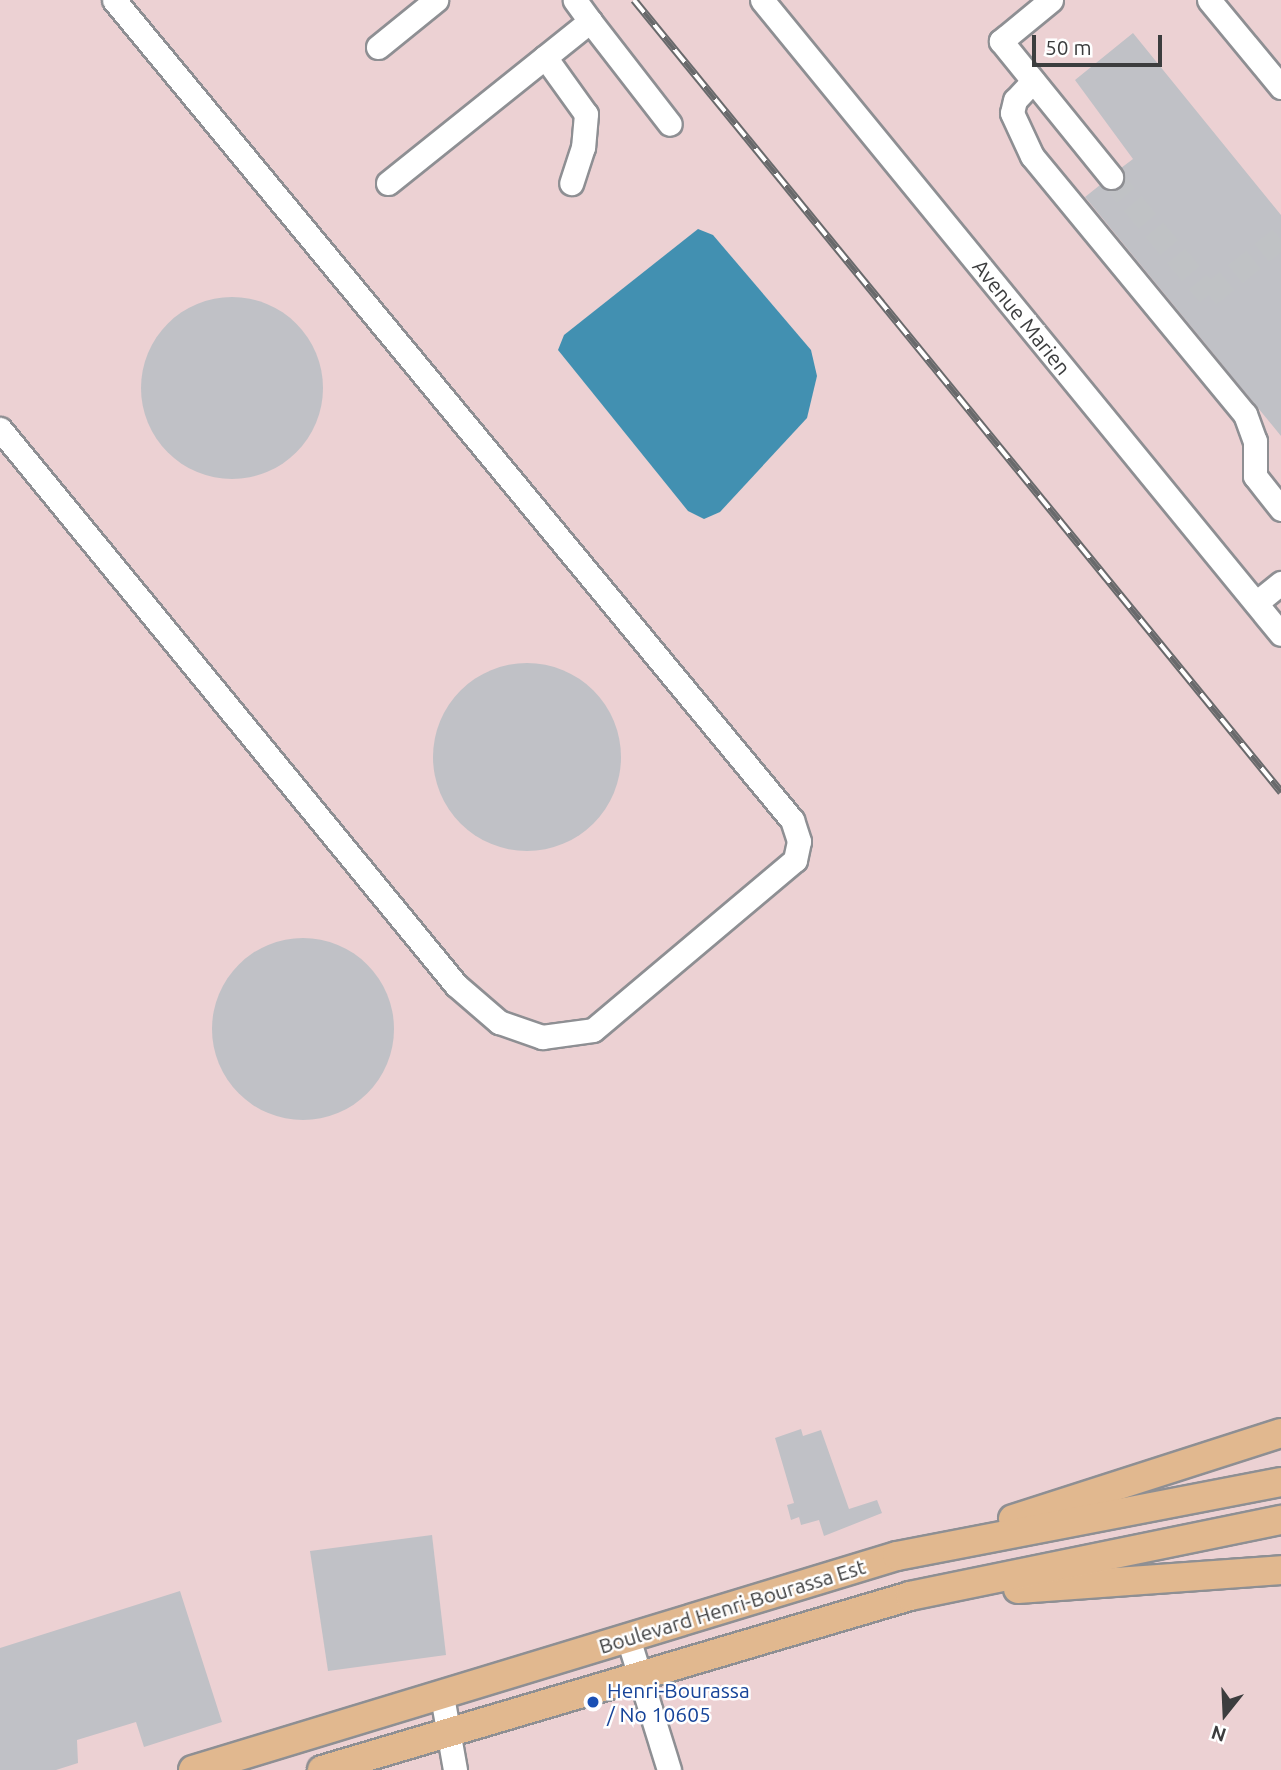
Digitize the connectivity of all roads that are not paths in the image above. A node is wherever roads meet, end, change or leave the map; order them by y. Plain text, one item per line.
1 (114, 0) edge
2 (436, 0) edge
3 (575, 0) edge
4 (762, 0) edge
5 (1051, 0) edge
6 (1209, 0) edge
7 (590, 21) junction
8 (378, 47) dead end
9 (545, 57) junction
10 (1033, 82) junction
11 (1281, 87) edge
12 (670, 124) dead end
13 (1111, 177) tunnel mouth
14 (388, 183) dead end
15 (571, 183) dead end
16 (0, 429) edge
17 (1281, 509) edge
18 (1281, 583) edge
19 (1255, 603) junction
20 (1281, 634) edge
21 (1281, 1433) edge
22 (1281, 1482) edge
23 (1281, 1520) edge
24 (897, 1556) junction
25 (1281, 1570) edge
26 (910, 1596) junction
27 (628, 1638) junction
28 (641, 1679) junction
29 (442, 1696) junction
30 (448, 1732) junction
31 (328, 1769) edge
32 (193, 1770) edge
33 (455, 1770) edge
34 (669, 1770) edge

1 - 16 street
2 - 8 street
3 - 7 street
4 - 19 street, Avenue Marien
5 - 10 street
6 - 11 street
7 - 9 street
7 - 12 street
9 - 14 street
9 - 15 street
10 - 13 street
10 - 17 street
18 - 19 street
19 - 20 street, Avenue Marien
21 - 24 main road
22 - 24 main road, Boulevard Henri-Bourassa Est
23 - 26 main road, Boulevard Henri-Bourassa Est
24 - 27 main road, Boulevard Henri-Bourassa Est
25 - 26 main road
26 - 28 main road, Boulevard Henri-Bourassa Est
27 - 28 street
27 - 29 main road, Boulevard Henri-Bourassa Est
28 - 30 main road, Boulevard Henri-Bourassa Est
28 - 34 street
29 - 30 street
29 - 32 main road, Boulevard Henri-Bourassa Est
30 - 31 main road, Boulevard Henri-Bourassa Est
30 - 33 street

